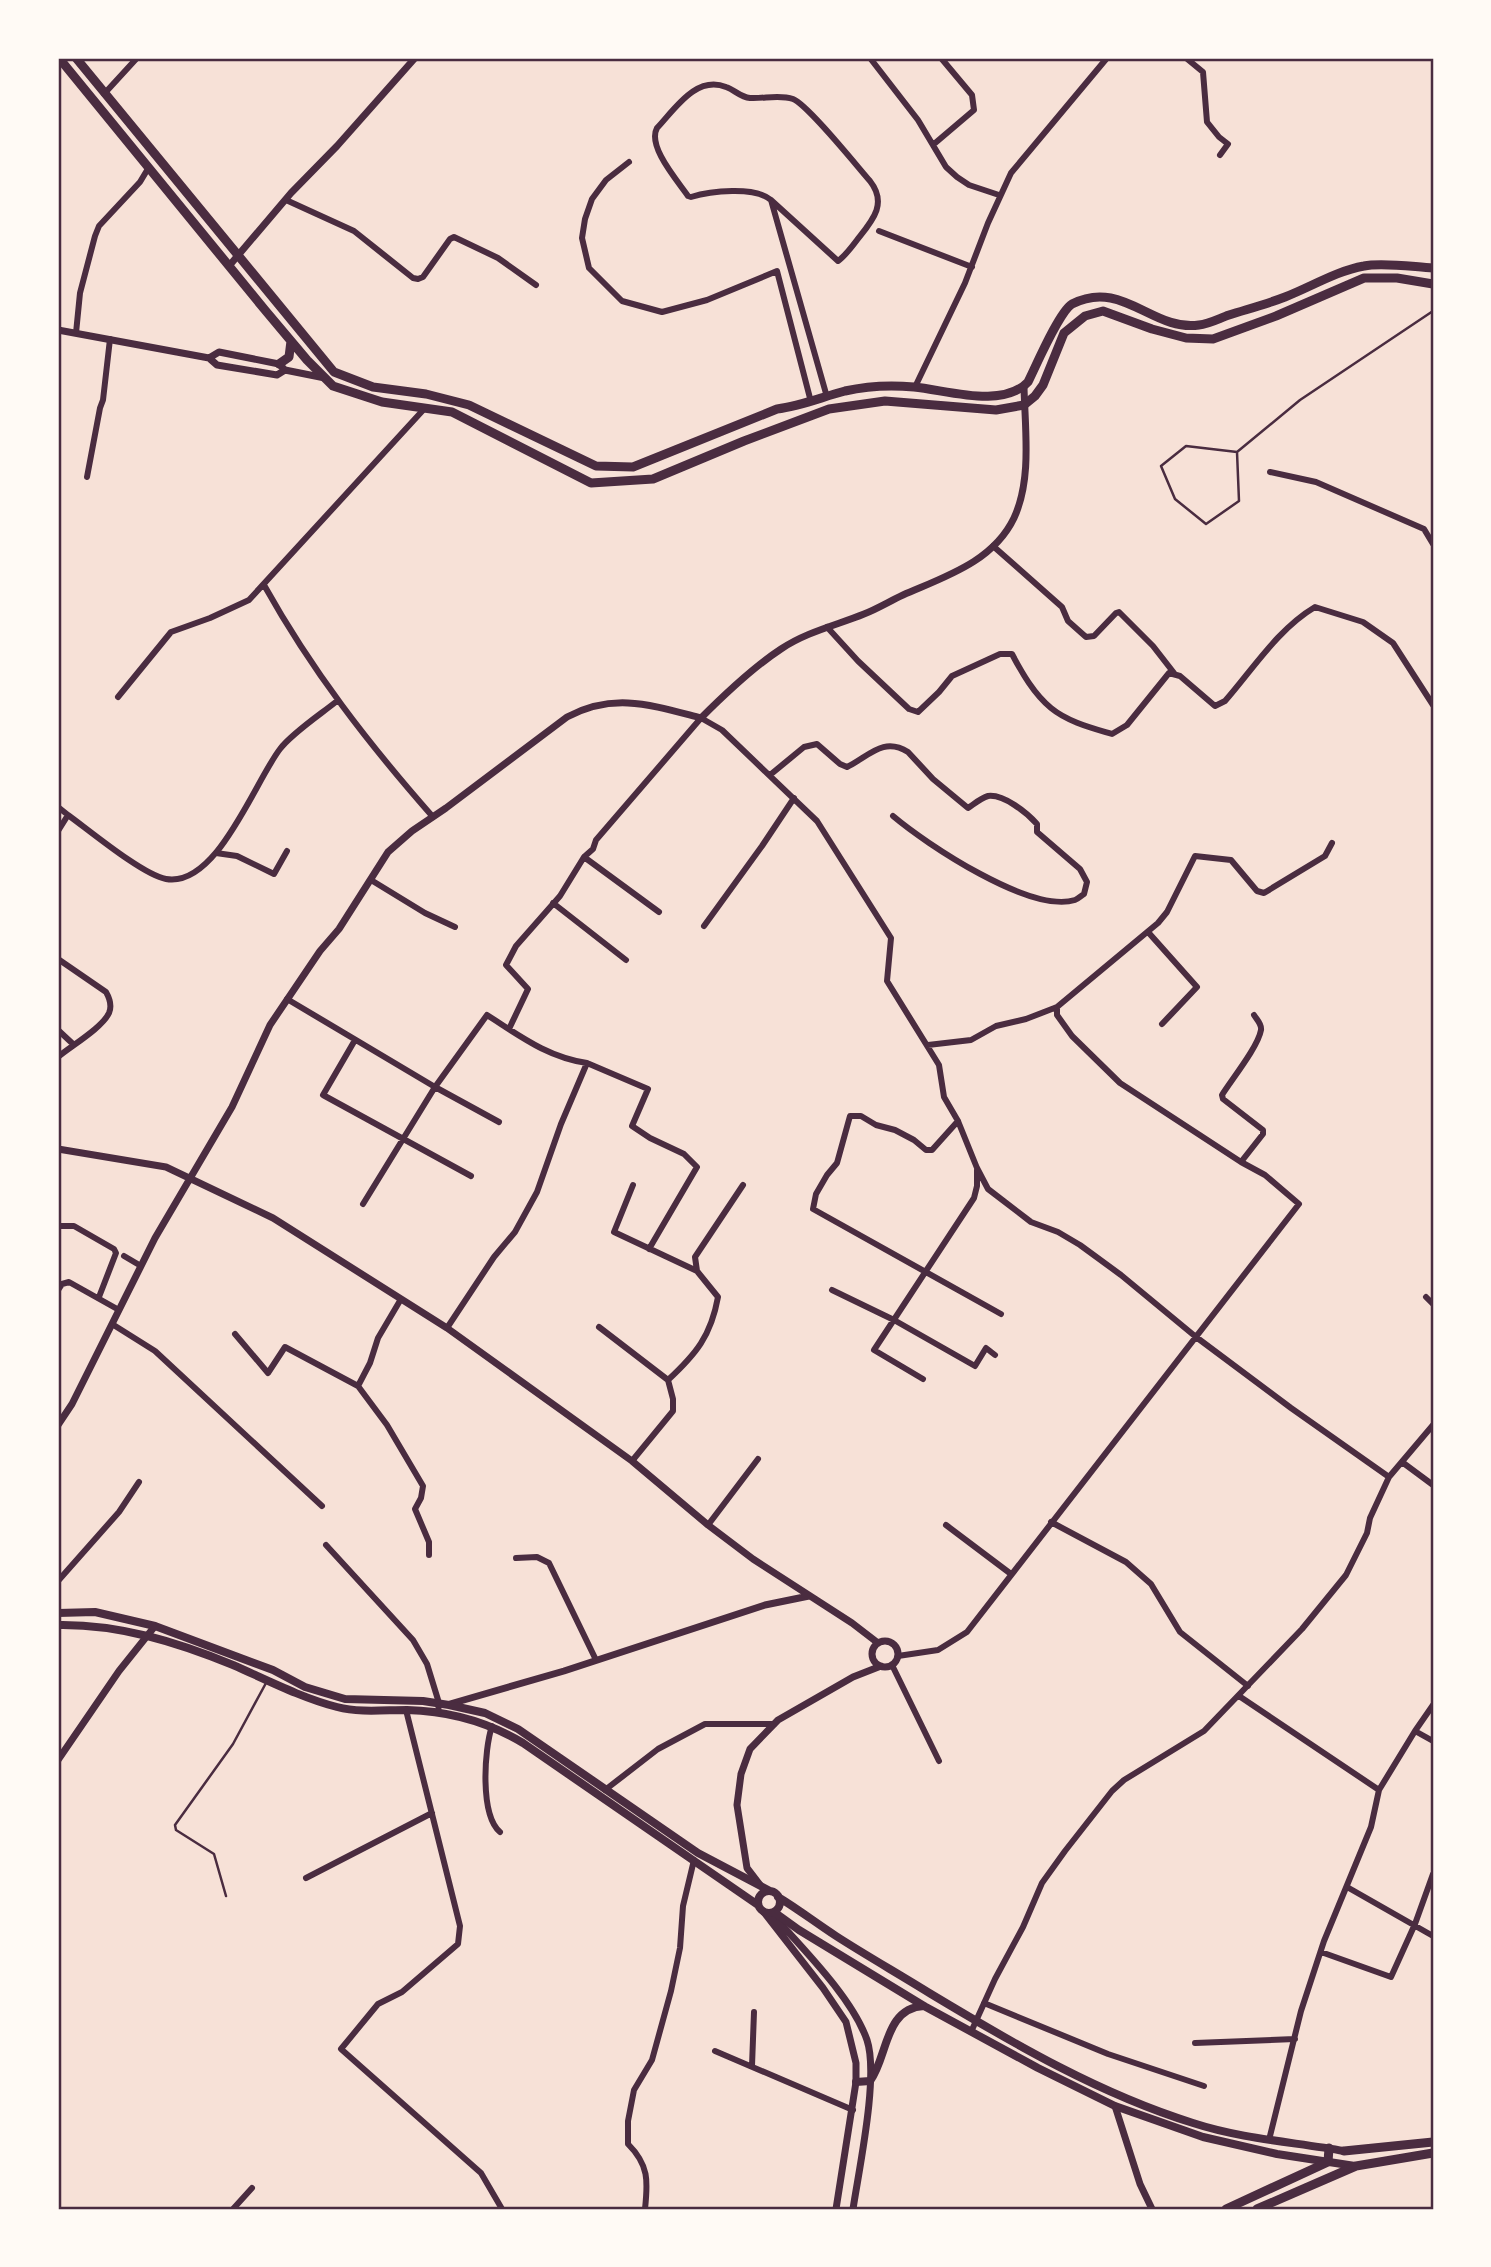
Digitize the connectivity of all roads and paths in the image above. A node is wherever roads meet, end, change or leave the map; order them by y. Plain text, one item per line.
1 (59, 58) edge
2 (76, 58) edge
3 (136, 58) edge
4 (415, 58) edge
5 (870, 58) edge
6 (940, 58) edge
7 (1107, 58) edge
8 (1186, 58) edge
9 (104, 94) junction
10 (934, 144) junction
11 (1220, 155) dead end
12 (629, 162) dead end
13 (149, 167) junction
14 (999, 195) junction
15 (286, 200) junction
16 (771, 200) junction
17 (879, 231) dead end
18 (239, 257) junction
19 (229, 266) junction
20 (972, 267) junction
21 (1433, 268) edge
22 (1433, 284) edge
23 (536, 285) dead end
24 (1433, 311) edge
25 (58, 330) edge
26 (76, 333) junction
27 (110, 339) junction
28 (291, 341) junction
29 (209, 358) junction
30 (282, 367) junction
31 (339, 374) junction
32 (325, 378) junction
33 (915, 387) junction
34 (1024, 387) junction
35 (827, 397) junction
36 (811, 402) junction
37 (1024, 405) junction
38 (425, 408) junction
39 (715, 433) junction
40 (721, 450) junction
41 (1237, 452) junction
42 (1270, 472) dead end
43 (87, 477) dead end
44 (1433, 544) edge
45 (993, 545) junction
46 (264, 585) junction
47 (827, 627) junction
48 (1174, 673) junction
49 (118, 697) dead end
50 (337, 701) junction
51 (1433, 705) edge
52 (701, 718) junction
53 (771, 775) junction
54 (794, 798) junction
55 (58, 807) edge
56 (68, 815) junction
57 (892, 816) dead end
58 (433, 817) junction
59 (58, 831) edge
60 (1332, 843) dead end
61 (287, 850) dead end
62 (216, 853) junction
63 (584, 857) junction
64 (371, 880) junction
65 (553, 903) junction
66 (659, 912) dead end
67 (704, 926) dead end
68 (455, 927) dead end
69 (1148, 932) junction
70 (58, 959) edge
71 (626, 960) dead end
72 (287, 999) junction
73 (1057, 1007) junction
74 (1254, 1015) dead end
75 (1162, 1024) dead end
76 (509, 1029) junction
77 (58, 1030) edge
78 (355, 1040) junction
79 (73, 1044) junction
80 (928, 1045) junction
81 (58, 1057) edge
82 (587, 1063) junction
83 (435, 1087) junction
84 (958, 1121) junction
85 (499, 1122) dead end
86 (402, 1139) junction
87 (58, 1149) edge
88 (1241, 1162) junction
89 (977, 1168) junction
90 (471, 1176) dead end
91 (190, 1178) junction
92 (633, 1185) dead end
93 (743, 1185) dead end
94 (363, 1204) dead end
95 (58, 1226) edge
96 (649, 1249) junction
97 (124, 1256) dead end
98 (141, 1266) junction
99 (696, 1271) junction
100 (927, 1271) junction
101 (58, 1290) edge
102 (832, 1290) dead end
103 (99, 1297) junction
104 (1426, 1297) dead end
105 (401, 1299) junction
106 (1433, 1304) edge
107 (120, 1310) junction
108 (1001, 1314) dead end
109 (894, 1320) junction
110 (112, 1324) junction
111 (599, 1327) dead end
112 (447, 1328) junction
113 (235, 1334) dead end
114 (1196, 1336) junction
115 (995, 1355) dead end
116 (923, 1379) dead end
117 (668, 1381) junction
118 (358, 1386) junction
119 (1433, 1425) edge
120 (58, 1426) edge
121 (758, 1459) dead end
122 (632, 1461) junction
123 (1402, 1462) junction
124 (1389, 1477) junction
125 (139, 1482) dead end
126 (1433, 1485) edge
127 (322, 1506) dead end
128 (1051, 1522) junction
129 (708, 1525) junction
130 (946, 1525) dead end
131 (326, 1545) dead end
132 (429, 1555) dead end
133 (516, 1558) dead end
134 (1011, 1574) junction
135 (58, 1581) edge
136 (809, 1596) junction
137 (58, 1613) edge
138 (58, 1625) edge
139 (155, 1626) junction
140 (148, 1636) junction
141 (878, 1643) junction
142 (898, 1656) junction
143 (596, 1660) junction
144 (892, 1665) junction
145 (881, 1666) junction
146 (268, 1681) junction
147 (1248, 1686) junction
148 (1239, 1696) junction
149 (439, 1703) junction
150 (449, 1705) junction
151 (1433, 1705) edge
152 (406, 1710) junction
153 (442, 1714) junction
154 (774, 1724) junction
155 (492, 1726) junction
156 (1415, 1731) junction
157 (1433, 1741) edge
158 (58, 1760) edge
159 (939, 1761) dead end
160 (605, 1790) junction
161 (1379, 1790) junction
162 (432, 1813) junction
163 (500, 1832) dead end
164 (694, 1860) junction
165 (1433, 1874) edge
166 (306, 1878) dead end
167 (761, 1886) junction
168 (1347, 1887) junction
169 (771, 1891) junction
170 (226, 1896) dead end
171 (778, 1897) junction
172 (767, 1910) junction
173 (1415, 1924) junction
174 (1433, 1936) edge
175 (1321, 1952) junction
176 (984, 2003) junction
177 (923, 2006) junction
178 (754, 2012) dead end
179 (976, 2021) junction
180 (971, 2032) junction
181 (1295, 2039) junction
182 (1195, 2043) dead end
183 (715, 2051) dead end
184 (752, 2066) junction
185 (870, 2081) junction
186 (856, 2082) junction
187 (1205, 2086) dead end
188 (1115, 2106) junction
189 (853, 2110) junction
190 (1269, 2140) junction
191 (1433, 2142) edge
192 (1329, 2148) junction
193 (1348, 2151) junction
194 (1433, 2153) edge
195 (1328, 2162) junction
196 (1360, 2165) junction
197 (252, 2188) dead end
198 (233, 2209) edge
199 (502, 2209) edge
200 (645, 2209) edge
201 (836, 2209) edge
202 (853, 2209) edge
203 (1152, 2209) edge
204 (1226, 2209) edge
205 (1257, 2209) edge

1 - 13 main road
2 - 9 main road
3 - 9 street
4 - 15 street
5 - 10 street
6 - 10 street
7 - 14 street
8 - 11 street
9 - 18 main road
10 - 14 street
12 - 36 street
13 - 19 main road
13 - 26 street
14 - 20 street
15 - 18 street
15 - 23 street
16 - 16 street
16 - 35 street
17 - 20 street
18 - 19 street
18 - 31 main road
19 - 28 main road
20 - 33 street
21 - 34 main road
22 - 37 main road
24 - 41 lane
25 - 26 street
26 - 27 street
27 - 29 street
27 - 43 street
28 - 30 main road
28 - 32 main road
29 - 30 street
29 - 30 street
30 - 32 street
31 - 32 street
31 - 39 main road
32 - 38 main road
33 - 34 main road
33 - 35 main road
34 - 37 street
35 - 36 main road
36 - 39 main road
37 - 40 main road
37 - 45 street
38 - 40 main road
38 - 46 street
39 - 40 main road
41 - 41 lane
42 - 44 street
45 - 47 street
45 - 48 street
46 - 49 street
46 - 50 street
47 - 48 street
47 - 52 street
48 - 51 street
50 - 58 street
50 - 62 street
52 - 53 street
52 - 58 street
52 - 63 street
53 - 54 street
53 - 57 street
54 - 67 street
54 - 80 street
55 - 56 street
56 - 59 street
56 - 62 street
58 - 64 street
60 - 69 street
61 - 62 street
63 - 65 street
63 - 66 street
64 - 68 street
64 - 72 street
65 - 71 street
65 - 76 street
69 - 73 street
69 - 75 street
70 - 79 street
72 - 78 street
72 - 91 street
73 - 80 street
73 - 88 street
74 - 88 street
76 - 82 street
76 - 83 street
77 - 79 street
78 - 83 street
78 - 86 street
79 - 81 street
80 - 84 street
82 - 96 street
82 - 112 street
83 - 85 street
83 - 86 street
84 - 89 street
84 - 100 street
86 - 90 street
86 - 94 street
87 - 91 street
88 - 114 street
89 - 100 street
89 - 114 street
91 - 98 street
91 - 105 street
92 - 96 street
93 - 99 street
95 - 103 street
96 - 99 street
97 - 98 street
98 - 107 street
99 - 117 street
100 - 108 street
100 - 109 street
101 - 103 street
102 - 109 street
103 - 107 street
104 - 106 street
105 - 112 street
105 - 118 street
107 - 110 street
109 - 115 street
109 - 116 street
110 - 120 street
110 - 127 street
111 - 117 street
112 - 122 street
113 - 118 street
114 - 124 street
114 - 128 street
117 - 122 street
118 - 132 street
119 - 123 street
121 - 129 street
122 - 129 street
123 - 124 street
123 - 126 street
124 - 147 street
125 - 135 street
128 - 134 street
128 - 147 street
129 - 136 street
130 - 134 street
131 - 149 street
133 - 143 street
134 - 142 street
136 - 141 street
136 - 143 street
137 - 139 main road
138 - 140 main road
139 - 140 street
139 - 149 main road
140 - 146 main road
140 - 158 street
141 - 142 street
141 - 145 street
142 - 144 street
143 - 150 street
144 - 145 street
144 - 159 street
145 - 154 street
146 - 152 main road
146 - 170 lane
147 - 148 street
148 - 161 street
148 - 176 street
149 - 150 main road
149 - 153 street
150 - 153 street
150 - 160 main road
151 - 156 street
152 - 153 main road
152 - 162 street
153 - 155 main road
154 - 160 street
154 - 167 street
155 - 163 street
155 - 164 main road
156 - 157 street
156 - 161 street
160 - 167 main road
161 - 168 street
162 - 166 street
162 - 199 street
164 - 172 main road
164 - 200 street
165 - 173 street
167 - 169 main road
168 - 173 street
168 - 175 street
169 - 171 main road
169 - 172 main road
171 - 172 main road
171 - 179 main road
172 - 177 main road
172 - 185 street
172 - 186 street
173 - 174 street
173 - 175 street
175 - 181 street
176 - 179 street
176 - 187 street
177 - 180 main road
177 - 185 main road
178 - 184 street
179 - 180 street
179 - 190 main road
180 - 188 main road
181 - 182 street
181 - 190 street
183 - 184 street
184 - 189 street
185 - 186 main road
185 - 202 street
186 - 189 street
188 - 195 main road
188 - 203 street
189 - 201 street
190 - 192 main road
191 - 193 main road
192 - 193 main road
192 - 195 main road
193 - 196 main road
194 - 196 main road
195 - 196 main road
195 - 204 main road
196 - 205 main road
197 - 198 street

